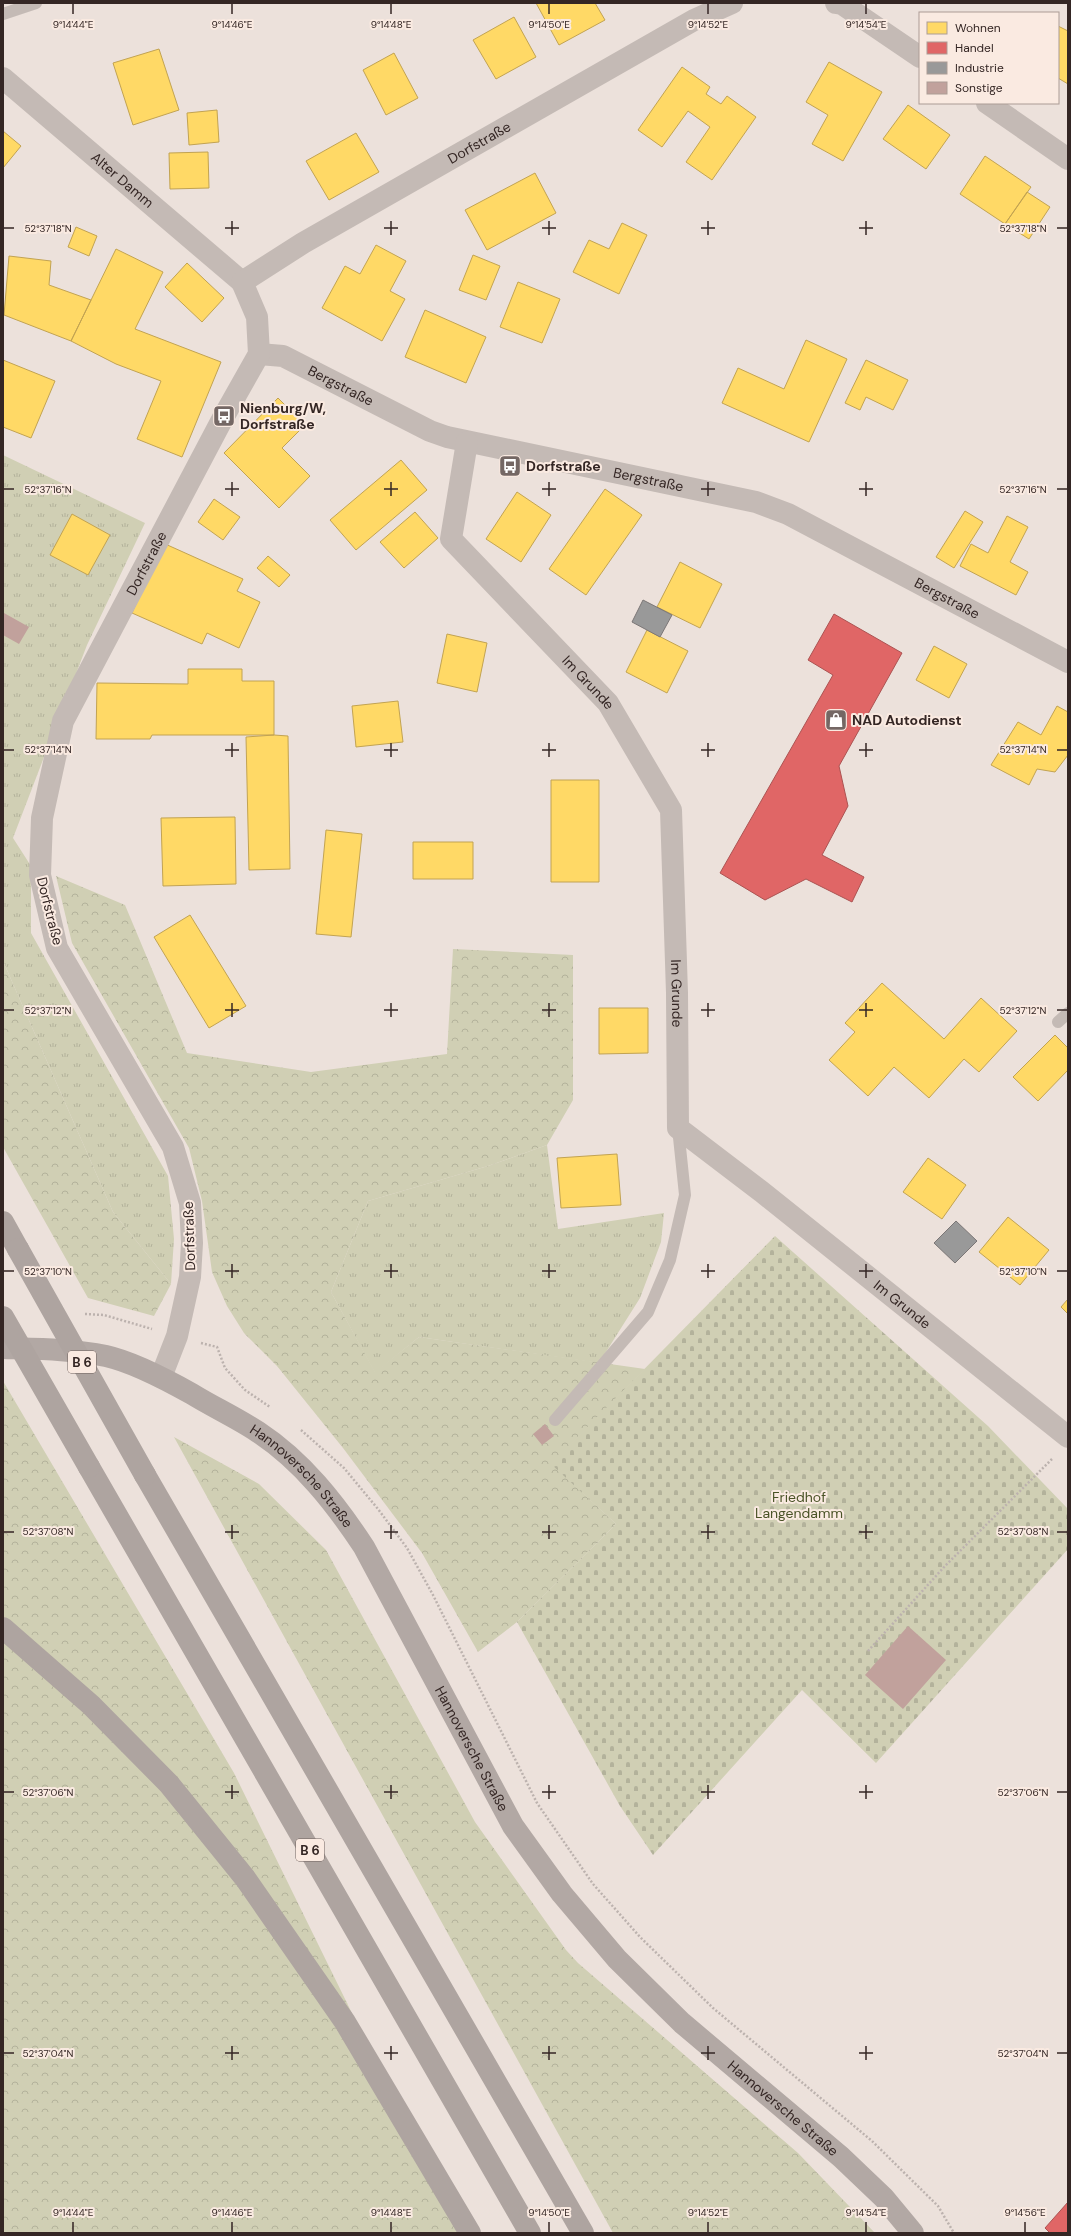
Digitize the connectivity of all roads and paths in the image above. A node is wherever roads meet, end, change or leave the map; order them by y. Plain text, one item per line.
1 (36, 3) edge
2 (732, 3) edge
3 (841, 3) edge
4 (3, 14) edge
5 (919, 56) edge
6 (3, 78) edge
7 (988, 104) edge
8 (1068, 158) edge
9 (242, 282) junction
10 (259, 354) junction
11 (467, 442) junction
12 (1068, 662) edge
13 (1068, 1012) edge
14 (1058, 1022) dead end
15 (678, 1128) junction
16 (3, 1222) edge
17 (80, 1313) dead end
18 (3, 1317) edge
19 (177, 1336) junction
20 (3, 1348) edge
21 (161, 1377) junction
22 (274, 1409) dead end
23 (555, 1420) dead end
24 (296, 1426) dead end
25 (1065, 1440) edge
26 (3, 1628) edge
27 (868, 1651) dead end
28 (470, 2233) edge
29 (530, 2233) edge
30 (583, 2233) edge
31 (913, 2233) edge
32 (954, 2233) edge

1 - 4 lane
2 - 9 street, Dorfstraße
3 - 5 street
6 - 9 street, Alter Damm
7 - 8 street
9 - 10 street
10 - 11 street, Bergstraße
10 - 19 street, Dorfstraße
11 - 12 street, Bergstraße
11 - 15 street, Im Grunde
13 - 14 lane
15 - 23 lane
15 - 25 street, Im Grunde
16 - 30 highway, B 6, bridge
17 - 19 path
18 - 29 highway, B 6, bridge
19 - 21 street, Dorfstraße
19 - 22 path
20 - 21 main road, Hannoversche Straße
21 - 31 main road, Hannoversche Straße
24 - 32 path
25 - 27 path
26 - 28 highway

